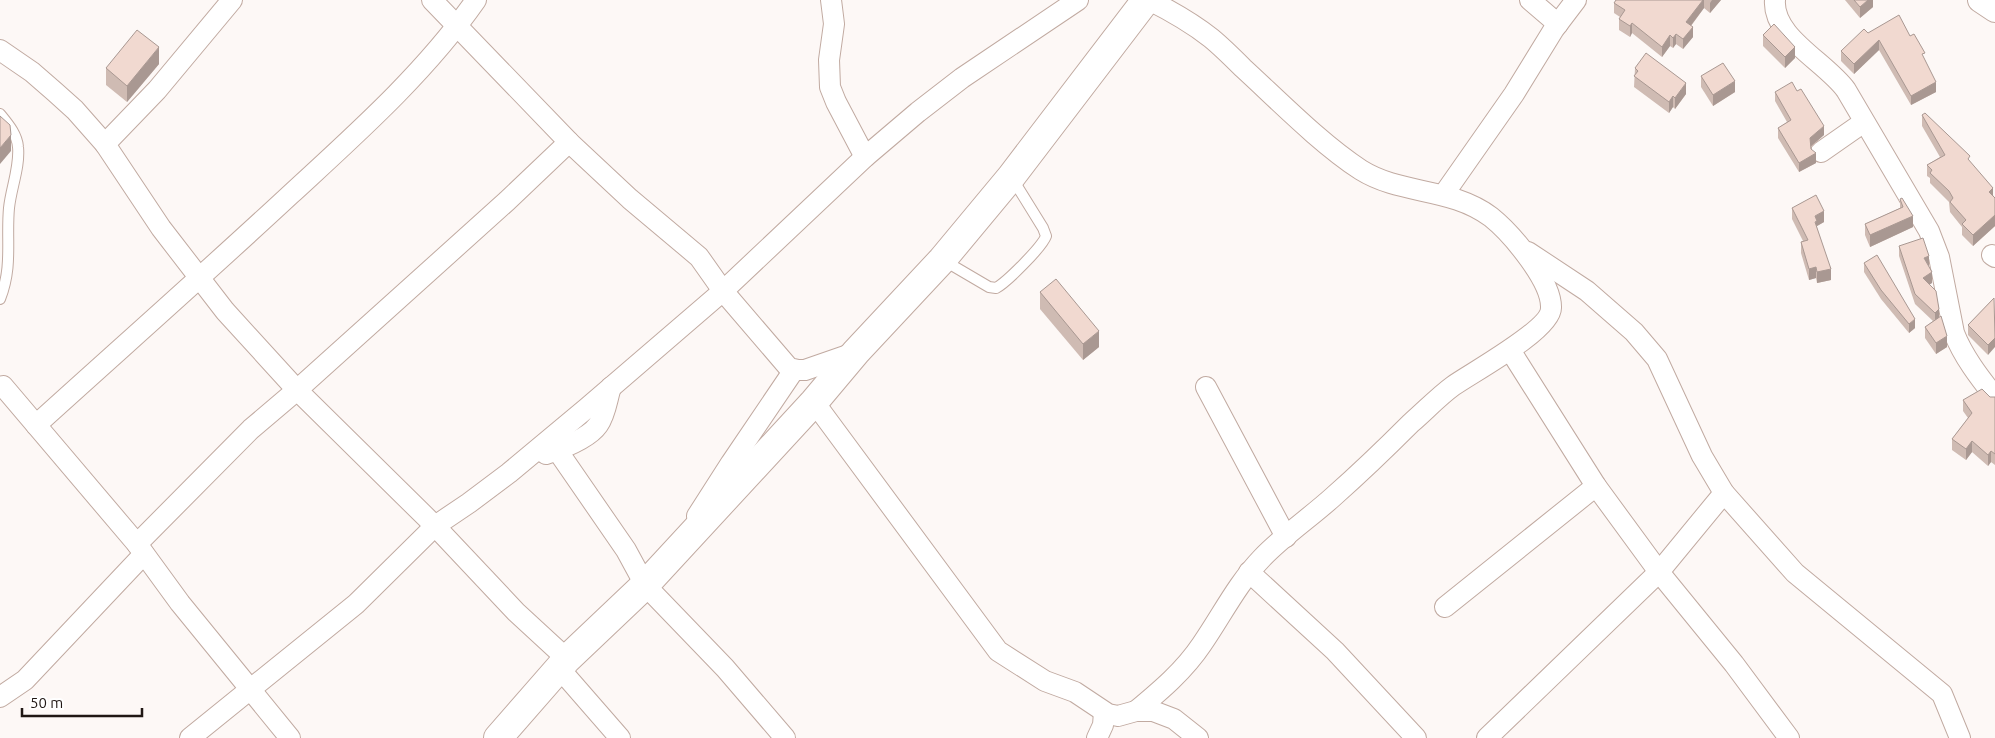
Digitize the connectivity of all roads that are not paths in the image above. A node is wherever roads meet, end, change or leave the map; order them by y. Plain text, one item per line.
1 (232, 0) edge
2 (432, 0) edge
3 (476, 0) edge
4 (831, 0) edge
5 (1078, 0) edge
6 (1185, 0) edge
7 (1530, 0) edge
8 (1576, 0) edge
9 (1775, 0) edge
10 (1980, 0) edge
11 (1154, 3) edge
12 (1995, 10) edge
13 (1558, 24) junction
14 (458, 26) junction
15 (0, 50) edge
16 (0, 114) edge
17 (1864, 122) junction
18 (569, 142) junction
19 (105, 144) junction
20 (1821, 152) dead end
21 (865, 157) junction
22 (1011, 177) junction
23 (1444, 194) junction
24 (1522, 248) junction
25 (942, 260) junction
26 (200, 278) junction
27 (723, 291) junction
28 (0, 299) edge
29 (1510, 350) junction
30 (856, 352) junction
31 (794, 370) junction
32 (1, 385) edge
33 (611, 387) junction
34 (1206, 387) dead end
35 (297, 390) junction
36 (1995, 397) edge
37 (814, 402) junction
38 (36, 425) junction
39 (557, 450) junction
40 (508, 473) junction
41 (1596, 486) junction
42 (1724, 493) junction
43 (435, 526) junction
44 (1286, 537) junction
45 (683, 544) junction
46 (140, 549) junction
47 (1250, 572) junction
48 (1659, 572) junction
49 (645, 585) junction
50 (1445, 607) dead end
51 (563, 663) junction
52 (250, 690) junction
53 (0, 697) edge
54 (1104, 712) junction
55 (1136, 712) junction
56 (190, 738) edge
57 (290, 738) edge
58 (498, 738) edge
59 (620, 738) edge
60 (785, 738) edge
61 (1097, 738) edge
62 (1198, 738) edge
63 (1416, 738) edge
64 (1487, 738) edge
65 (1789, 738) edge
66 (1960, 738) edge

1 - 19 street
2 - 14 street
3 - 14 street
4 - 21 street
5 - 21 street
6 - 11 street
7 - 13 street
8 - 13 street
9 - 17 street
10 - 12 street
11 - 22 highway
11 - 23 street
13 - 23 street
14 - 18 street
14 - 26 street
15 - 19 street
16 - 28 lane
17 - 20 street
17 - 36 street
18 - 27 street
18 - 35 street
19 - 26 street
21 - 27 street
22 - 25 highway
22 - 25 lane
23 - 24 street
24 - 29 street
24 - 42 street
25 - 30 highway
26 - 35 street
26 - 38 street
27 - 31 street
27 - 33 street
29 - 41 street
29 - 44 street
30 - 31 street
30 - 37 highway
31 - 45 street
32 - 38 street
33 - 39 street
33 - 40 street
34 - 44 street
35 - 43 street
35 - 46 street
37 - 45 highway
37 - 54 street
38 - 46 street
39 - 40 street
39 - 49 street
40 - 43 street
41 - 48 street
41 - 50 street
42 - 48 street
42 - 66 street
43 - 51 street
43 - 52 street
44 - 47 street
45 - 49 highway
46 - 52 street
46 - 53 street
47 - 55 street
47 - 63 street
48 - 64 street
48 - 65 street
49 - 51 highway
49 - 60 street
51 - 58 highway
51 - 59 street
52 - 56 street
52 - 57 street
54 - 55 street
54 - 61 street
55 - 62 street

